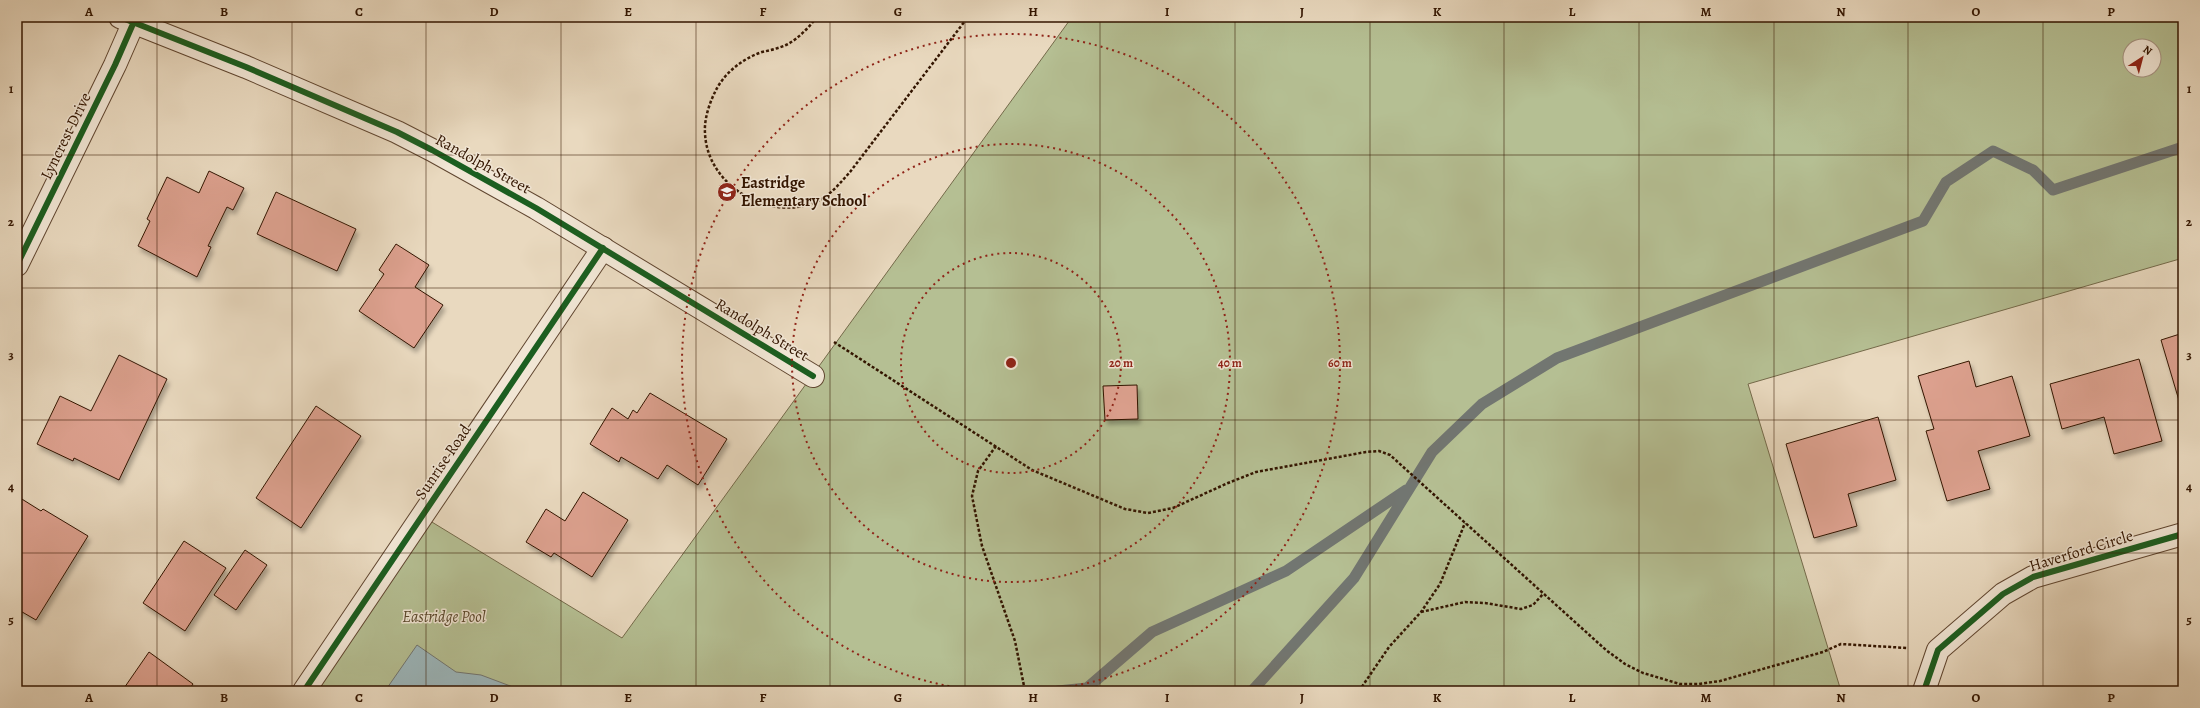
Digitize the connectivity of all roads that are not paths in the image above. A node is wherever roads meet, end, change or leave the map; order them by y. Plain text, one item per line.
1 (130, 19) edge
2 (603, 248) junction
3 (17, 265) edge
4 (813, 376) dead end
5 (2183, 534) edge
6 (304, 691) edge
7 (1924, 691) edge

1 - 2 street, Randolph Street
1 - 3 street, Lyncrest Drive
2 - 4 street, Randolph Street
2 - 6 street, Sunrise Road
5 - 7 street, Haverford Circle

